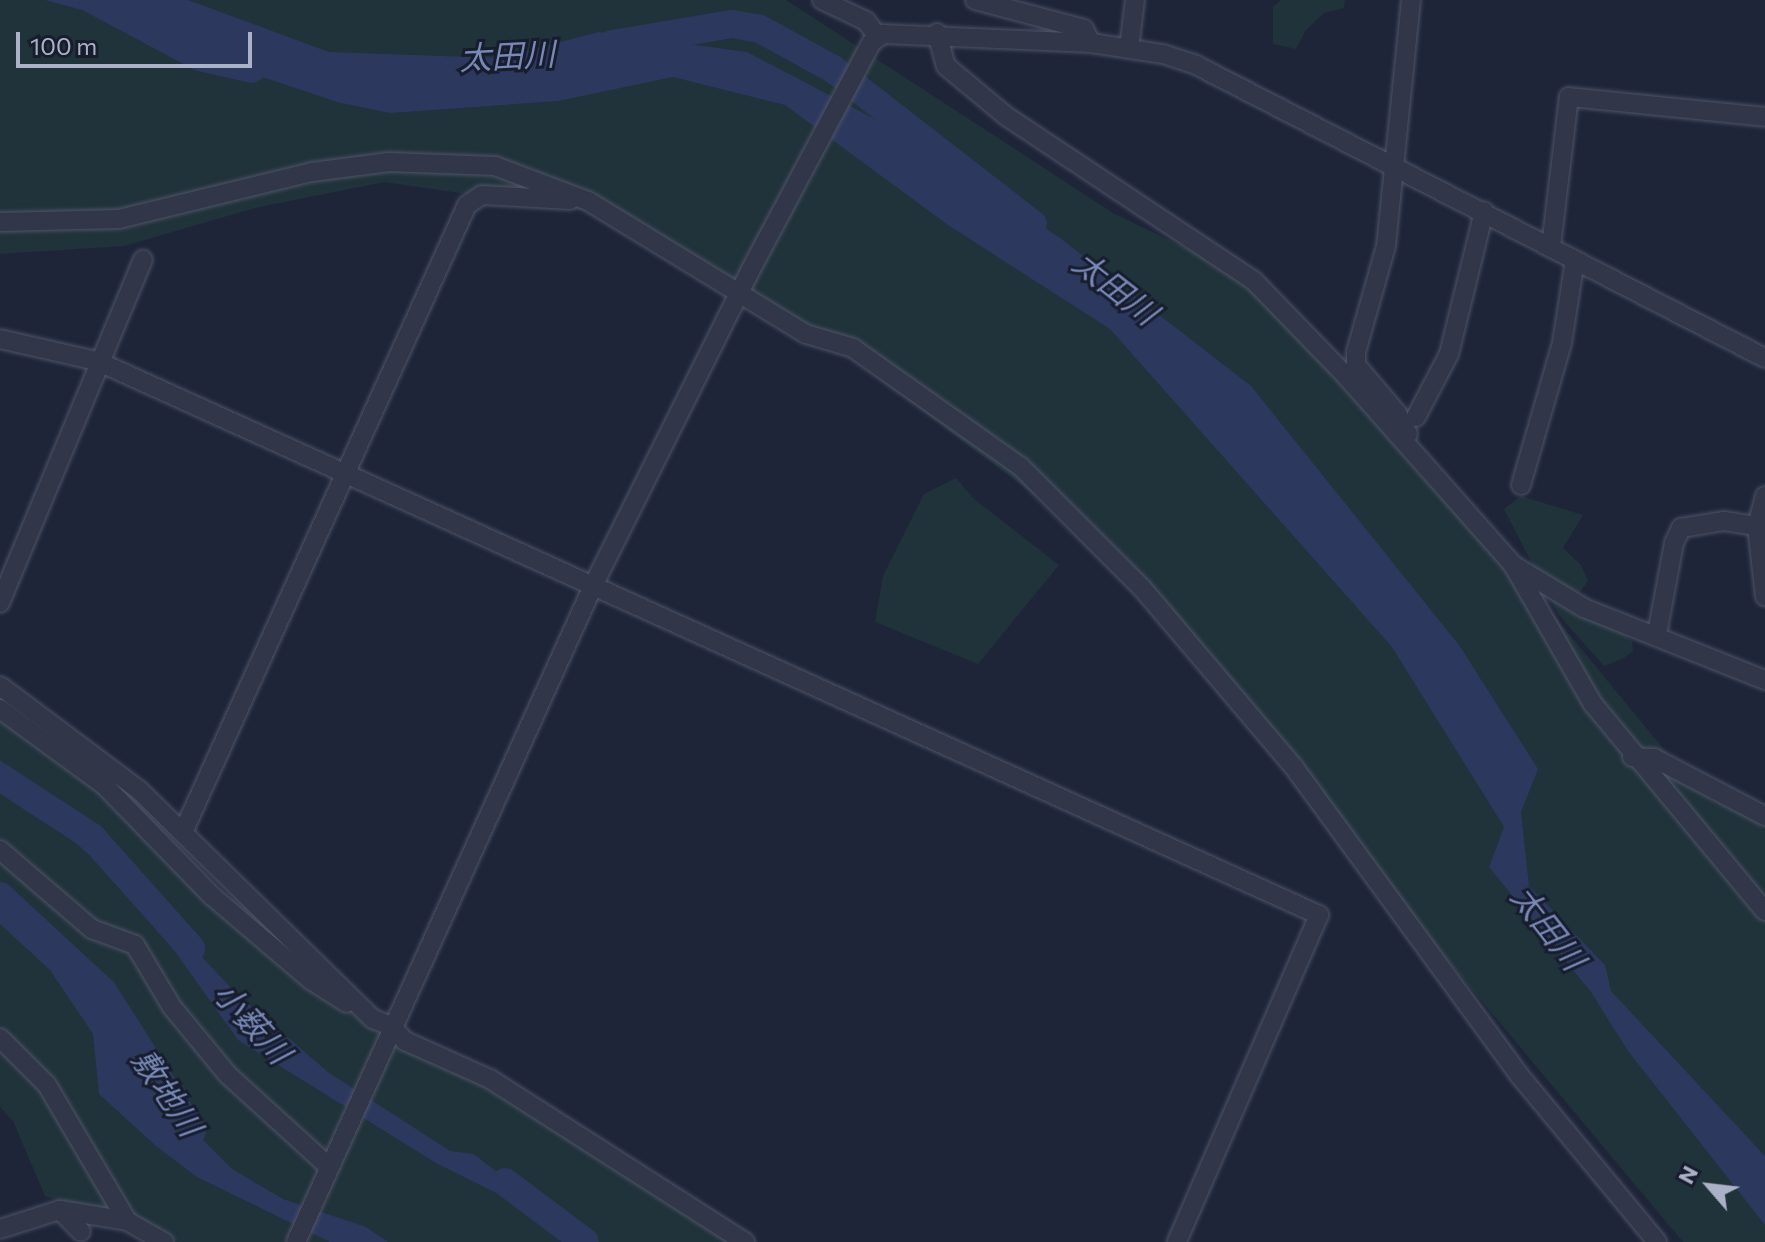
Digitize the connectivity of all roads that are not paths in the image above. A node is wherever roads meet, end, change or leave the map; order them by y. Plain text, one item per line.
1 (822, 0) edge
2 (975, 0) edge
3 (1135, 0) edge
4 (1411, 0) edge
5 (937, 33) junction
6 (875, 39) junction
7 (1091, 43) junction
8 (1129, 48) junction
9 (1765, 117) edge
10 (1398, 165) junction
11 (580, 200) junction
12 (1484, 211) junction
13 (0, 222) edge
14 (1551, 247) junction
15 (143, 260) dead end
16 (1575, 260) junction
17 (741, 292) junction
18 (0, 339) edge
19 (1765, 358) edge
20 (97, 361) junction
21 (1416, 417) dead end
22 (1419, 456) junction
23 (344, 473) junction
24 (1521, 485) dead end
25 (1765, 496) edge
26 (1757, 526) junction
27 (1513, 565) junction
28 (593, 586) junction
29 (1765, 597) edge
30 (0, 603) edge
31 (1657, 634) junction
32 (1765, 680) edge
33 (0, 686) edge
34 (0, 709) edge
35 (1632, 757) junction
36 (1765, 816) edge
37 (184, 830) junction
38 (0, 850) edge
39 (1765, 911) edge
40 (382, 1023) junction
41 (0, 1038) edge
42 (329, 1167) junction
43 (60, 1210) junction
44 (127, 1221) junction
45 (0, 1229) edge
46 (81, 1232) dead end
47 (164, 1242) edge
48 (296, 1242) edge
49 (745, 1242) edge
50 (1177, 1242) edge
51 (1657, 1242) edge

1 - 6 street
2 - 7 street
3 - 8 street
4 - 10 street
5 - 6 street
5 - 7 street
5 - 22 street
6 - 17 street
7 - 8 street
8 - 10 street
9 - 14 street
10 - 12 street
10 - 22 street
11 - 13 street
11 - 17 street
11 - 23 street
12 - 14 street
12 - 21 street
14 - 16 street
15 - 20 street
16 - 19 street
16 - 24 street
17 - 28 street
17 - 51 street
18 - 20 street
20 - 23 street
20 - 30 street
22 - 27 street
23 - 28 street
23 - 37 street
25 - 26 street
26 - 29 street
26 - 31 street
27 - 31 street
27 - 35 street
28 - 40 street
28 - 50 street
31 - 32 street
33 - 37 street
34 - 40 street
35 - 36 street
35 - 39 street
37 - 40 street
38 - 42 street
40 - 42 street
40 - 49 street
41 - 44 street
42 - 48 street
43 - 44 street
43 - 45 street
43 - 46 street
44 - 47 street

